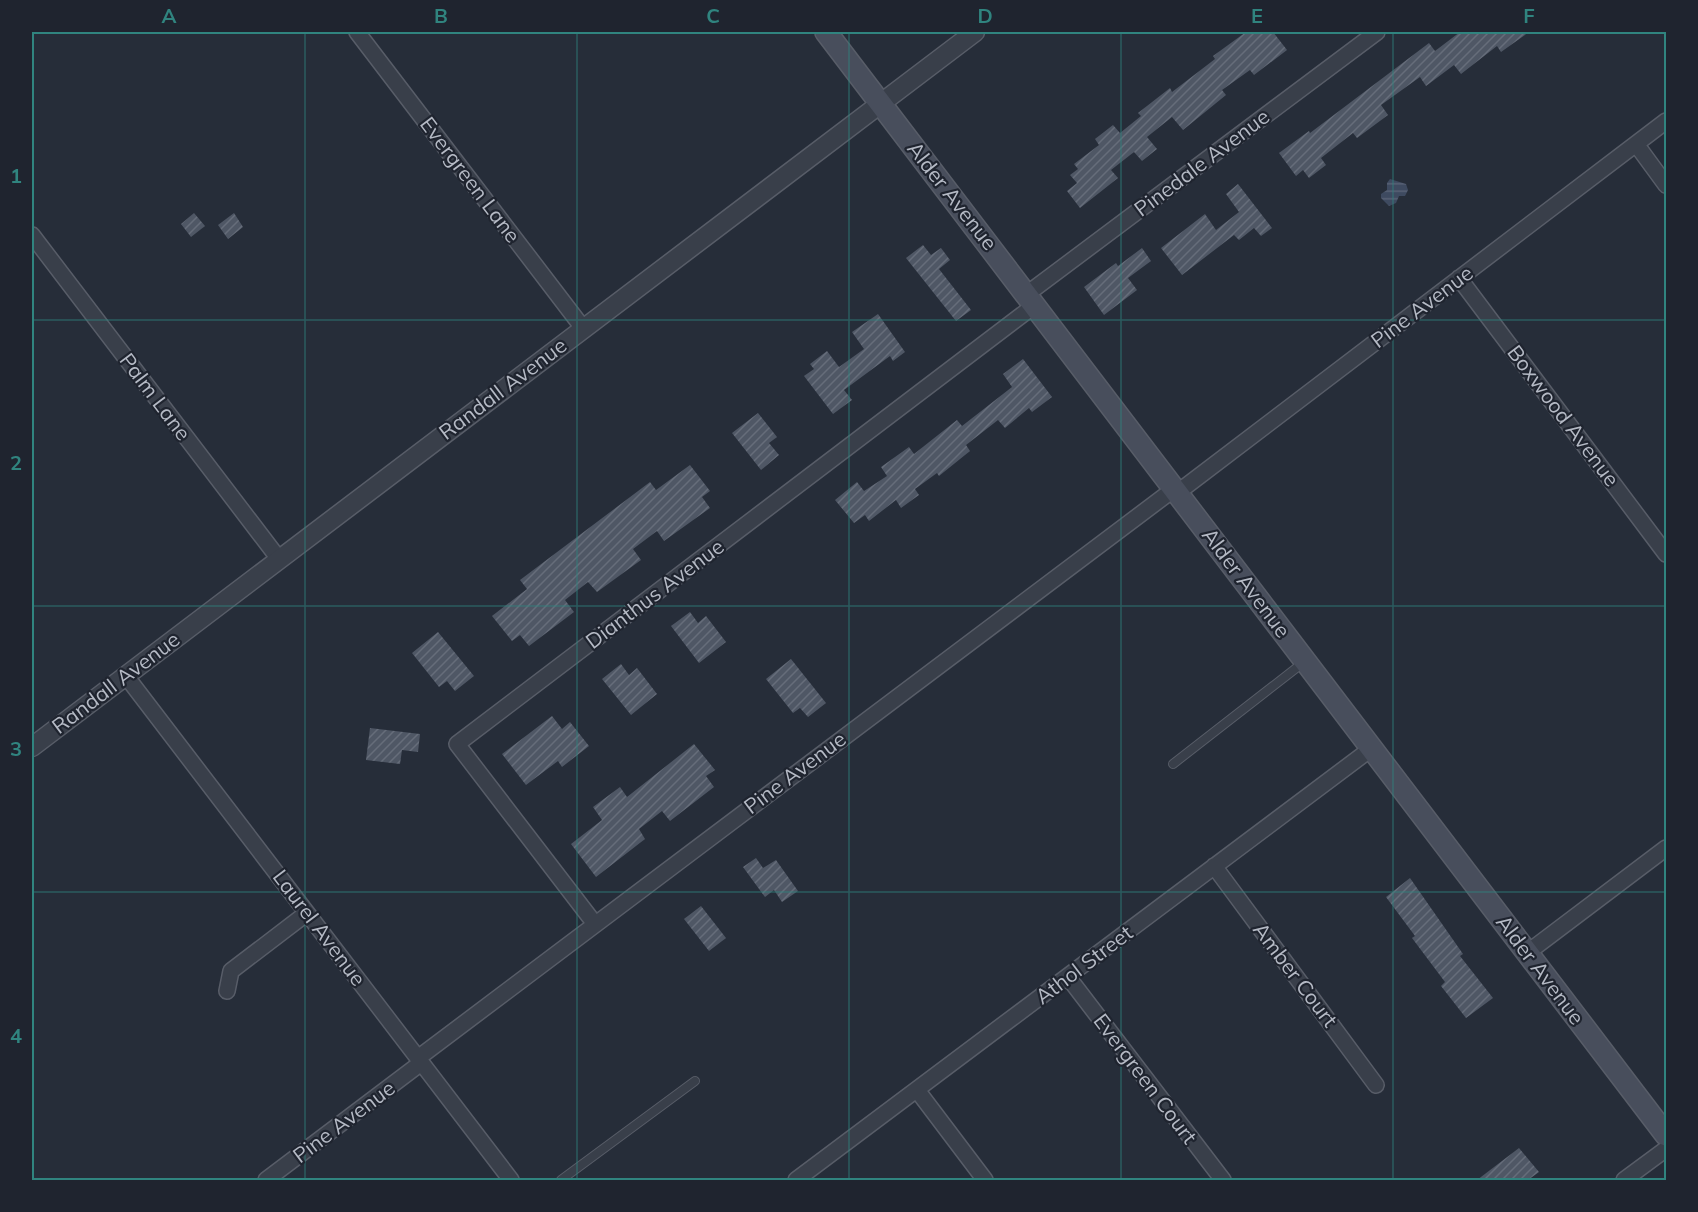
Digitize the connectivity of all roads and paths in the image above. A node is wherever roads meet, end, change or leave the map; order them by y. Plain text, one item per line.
1 (357, 32) edge
2 (826, 32) edge
3 (975, 32) edge
4 (1377, 32) edge
5 (881, 104) junction
6 (1666, 121) edge
7 (1635, 144) junction
8 (1666, 185) edge
9 (32, 235) edge
10 (1459, 278) junction
11 (1031, 300) junction
12 (583, 327) junction
13 (1175, 491) junction
14 (1666, 554) edge
15 (279, 560) junction
16 (1305, 661) junction
17 (126, 676) junction
18 (32, 747) edge
19 (1372, 748) junction
20 (1173, 764) dead end
21 (1666, 848) edge
22 (1214, 866) junction
23 (307, 913) junction
24 (595, 924) junction
25 (1527, 953) junction
26 (1068, 977) junction
27 (227, 991) dead end
28 (420, 1061) junction
29 (695, 1081) dead end
30 (1376, 1084) dead end
31 (916, 1090) junction
32 (1666, 1135) edge
33 (1666, 1149) edge
34 (266, 1180) edge
35 (511, 1180) edge
36 (561, 1180) edge
37 (796, 1180) edge
38 (985, 1180) edge
39 (1223, 1180) edge
40 (1624, 1180) edge

1 - 12 street, Evergreen Lane
2 - 5 main road, Alder Avenue
3 - 5 street, Randall Avenue
4 - 11 street, Pinedale Avenue
5 - 11 main road, Alder Avenue
5 - 12 street, Randall Avenue
6 - 7 street, Pine Avenue
7 - 8 street
7 - 10 street, Pine Avenue
9 - 15 street, Palm Lane
10 - 13 street, Pine Avenue
10 - 14 street, Boxwood Avenue
11 - 13 main road, Alder Avenue
11 - 24 street, Dianthus Avenue
12 - 15 street, Randall Avenue
13 - 16 main road, Alder Avenue
13 - 24 street, Pine Avenue
15 - 17 street, Randall Avenue
16 - 19 main road, Alder Avenue
16 - 20 lane
17 - 18 street, Randall Avenue
17 - 23 street, Laurel Avenue
19 - 22 street, Athol Street
19 - 25 main road, Alder Avenue
21 - 25 street
22 - 26 street, Athol Street
22 - 30 street, Amber Court
23 - 27 street
23 - 28 street, Laurel Avenue
24 - 28 street, Pine Avenue
25 - 32 main road, Alder Avenue
26 - 31 street, Athol Street
26 - 39 street, Evergreen Court
28 - 34 street, Pine Avenue
28 - 35 street, Laurel Avenue
29 - 36 lane
31 - 37 street, Athol Street
31 - 38 street
33 - 40 street

